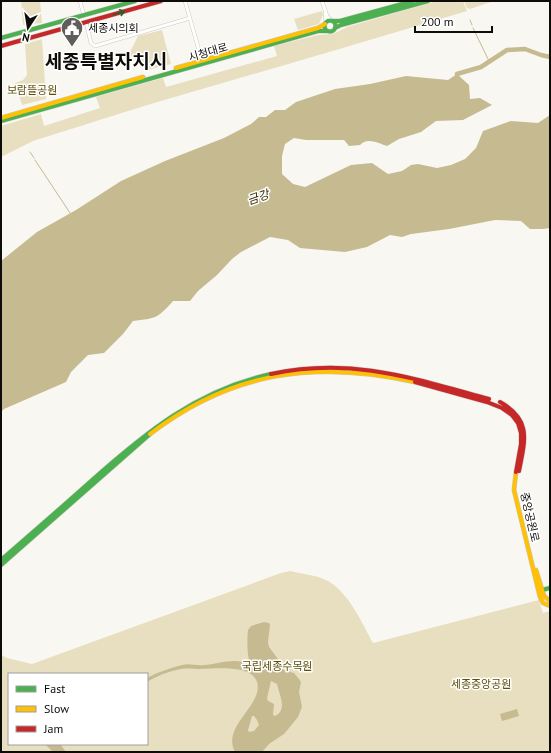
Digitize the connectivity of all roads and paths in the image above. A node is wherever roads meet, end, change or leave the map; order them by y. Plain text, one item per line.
1 (80, 1) edge
2 (136, 1) edge
3 (161, 1) edge
4 (185, 1) edge
5 (322, 1) edge
6 (413, 1) edge
7 (428, 1) edge
8 (83, 12) junction
9 (90, 13) junction
10 (78, 17) junction
11 (190, 18) junction
12 (332, 21) junction
13 (86, 22) junction
14 (325, 23) junction
15 (335, 28) junction
16 (328, 31) junction
17 (1, 38) edge
18 (1, 46) edge
19 (202, 61) junction
20 (1, 118) edge
21 (1, 121) edge
22 (488, 400) junction
23 (521, 424) junction
24 (1, 560) edge
25 (1, 565) edge
26 (550, 588) edge
27 (542, 590) junction
28 (550, 601) edge
29 (550, 606) edge

1 - 8 street
2 - 9 main road
13 -> 3 main road
4 - 11 street
5 - 12 street
5 - 14 street
6 - 12 main road
7 - 15 main road
8 - 9 main road
8 - 10 main road
9 - 10 main road
10 - 17 main road
11 - 13 street
11 - 19 street
12 - 14 main road
12 - 15 main road
13 - 18 main road
14 - 16 main road
14 - 19 main road, 시청대로
15 - 16 main road
16 - 19 main road, 시청대로
19 - 20 main road, 시청대로
19 - 21 main road, 시청대로
22 - 23 main road
22 - 24 main road
22 - 25 main road
23 - 27 main road, 중앙공원로
23 - 29 main road, 중앙공원로
26 - 27 main road
27 - 28 main road, 중앙공원로

